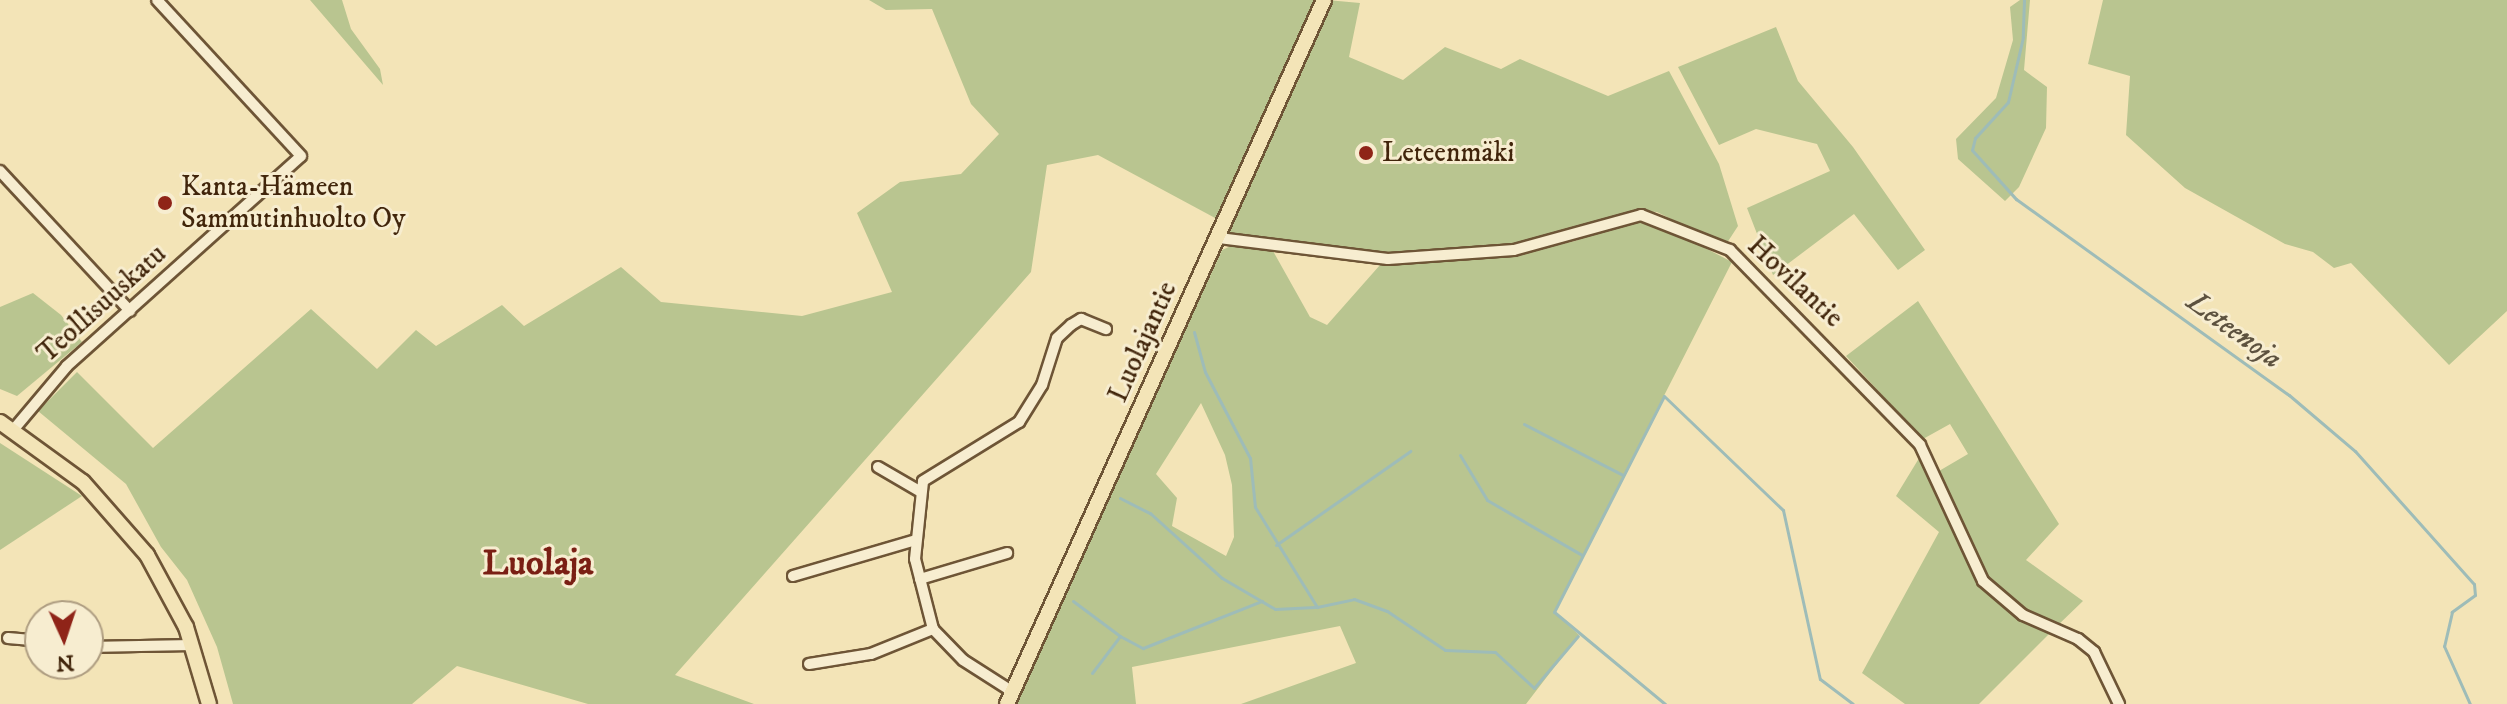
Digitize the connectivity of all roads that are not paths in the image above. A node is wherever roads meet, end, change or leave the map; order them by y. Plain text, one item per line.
1 (157, 0) edge
2 (1324, 0) edge
3 (0, 171) edge
4 (1219, 238) junction
5 (130, 311) junction
6 (1106, 329) dead end
7 (0, 422) edge
8 (14, 429) junction
9 (878, 467) dead end
10 (922, 486) junction
11 (916, 540) junction
12 (1007, 553) dead end
13 (793, 576) dead end
14 (920, 579) junction
15 (933, 629) junction
16 (8, 638) dead end
17 (24, 640) edge
18 (192, 645) junction
19 (104, 647) edge
20 (809, 664) dead end
21 (1010, 698) edge
22 (209, 704) edge
23 (2119, 704) edge

1 - 5 street, Teollisuuskatu
2 - 4 main road, Luolajantie
3 - 5 street
4 - 21 main road, Luolajantie
4 - 23 street, Hovilantie
5 - 8 street, Teollisuuskatu
6 - 10 street
7 - 8 main road
8 - 18 main road
9 - 10 street
10 - 11 street
11 - 13 street
11 - 14 street
12 - 14 street
14 - 15 street
15 - 20 street
15 - 21 street
16 - 17 street
18 - 19 street
18 - 22 main road

